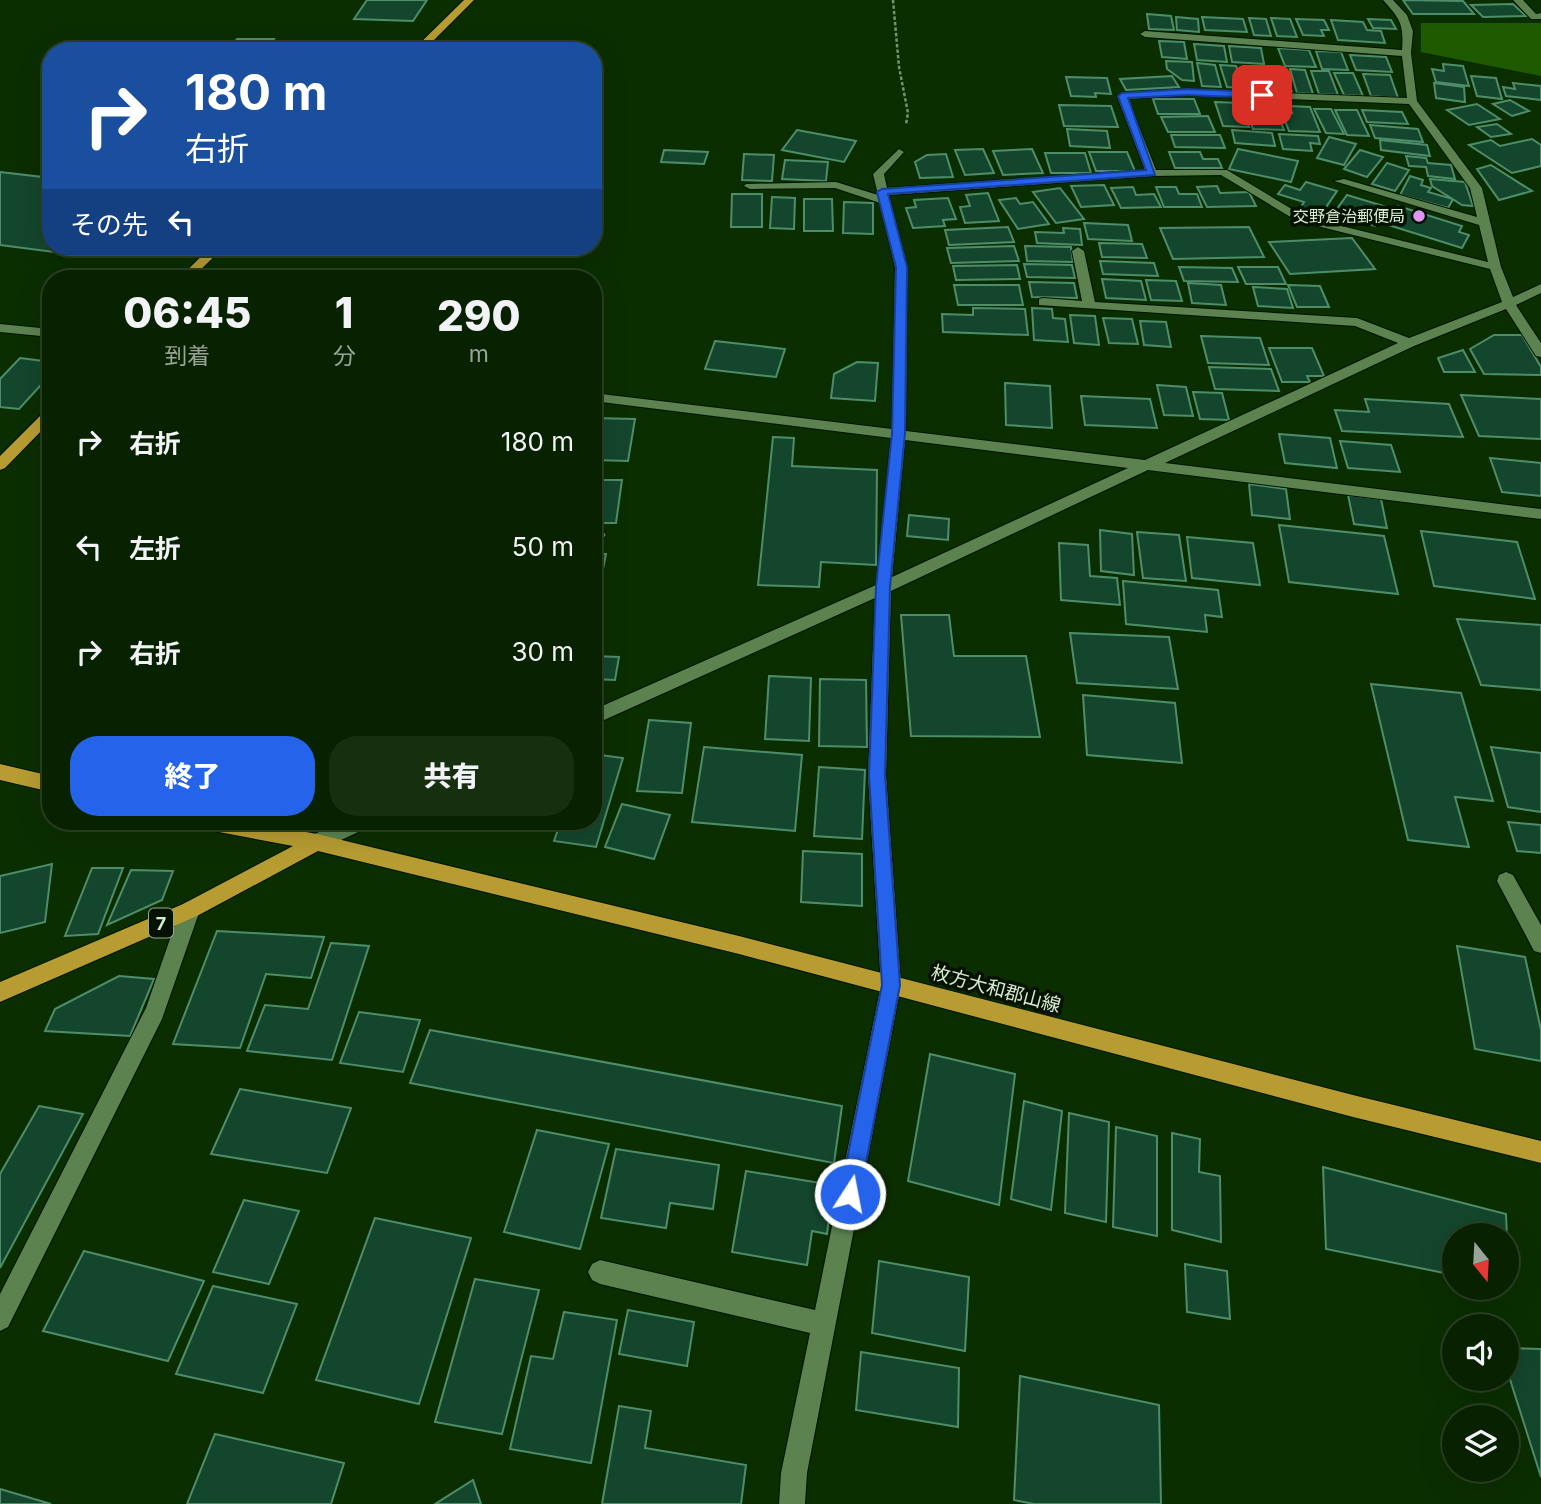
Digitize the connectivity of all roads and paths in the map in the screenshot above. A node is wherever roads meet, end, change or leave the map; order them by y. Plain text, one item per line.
1 (469, 0) edge
2 (894, 0) edge
3 (1388, 0) edge
4 (1518, 0) edge
5 (1541, 16) edge
6 (1145, 34) dead end
7 (426, 42) edge
8 (1406, 53) junction
9 (1412, 102) junction
10 (899, 152) joint
11 (1152, 173) junction
12 (1340, 181) dead end
13 (750, 186) dead end
14 (883, 197) junction
15 (1486, 223) junction
16 (1078, 251) dead end
17 (209, 256) edge
18 (1494, 267) junction
19 (194, 270) edge
20 (1541, 288) edge
21 (1043, 302) dead end
22 (1509, 304) junction
23 (1089, 305) junction
24 (0, 328) edge
25 (42, 332) edge
26 (1409, 343) junction
27 (1540, 351) edge
28 (602, 398) edge
29 (42, 423) edge
30 (899, 433) junction
31 (1149, 464) junction
32 (0, 466) edge
33 (1541, 514) edge
34 (883, 587) junction
35 (602, 714) edge
36 (0, 772) edge
37 (42, 782) edge
38 (259, 830) edge
39 (343, 830) edge
40 (317, 842) junction
41 (1506, 881) dead end
42 (190, 910) junction
43 (1541, 944) edge
44 (891, 985) junction
45 (0, 992) edge
46 (1541, 1152) edge
47 (600, 1272) dead end
48 (0, 1319) edge
49 (824, 1324) junction
50 (792, 1504) edge

1 - 7 main road
2 - 10 path
3 - 8 street
4 - 5 street
6 - 8 street
8 - 9 street
9 - 11 street
9 - 15 street
10 - 14 street
11 - 14 street
11 - 18 street
12 - 15 street
13 - 14 street
14 - 30 street
15 - 18 street
16 - 23 street
17 - 19 main road
18 - 22 street
20 - 22 street
21 - 23 street
22 - 26 street
22 - 27 street
23 - 26 street
24 - 25 street
26 - 31 street
28 - 30 street
29 - 32 main road
30 - 31 street
30 - 34 street
31 - 33 street
31 - 34 street
34 - 35 street
34 - 44 street
36 - 37 main road
38 - 40 main road, 枚方大和郡山線
39 - 40 street
40 - 42 main road, 7
40 - 44 main road, 枚方大和郡山線
41 - 43 street
42 - 45 main road, 7
42 - 48 street
44 - 46 main road, 枚方大和郡山線
44 - 49 street
47 - 49 street
49 - 50 street

